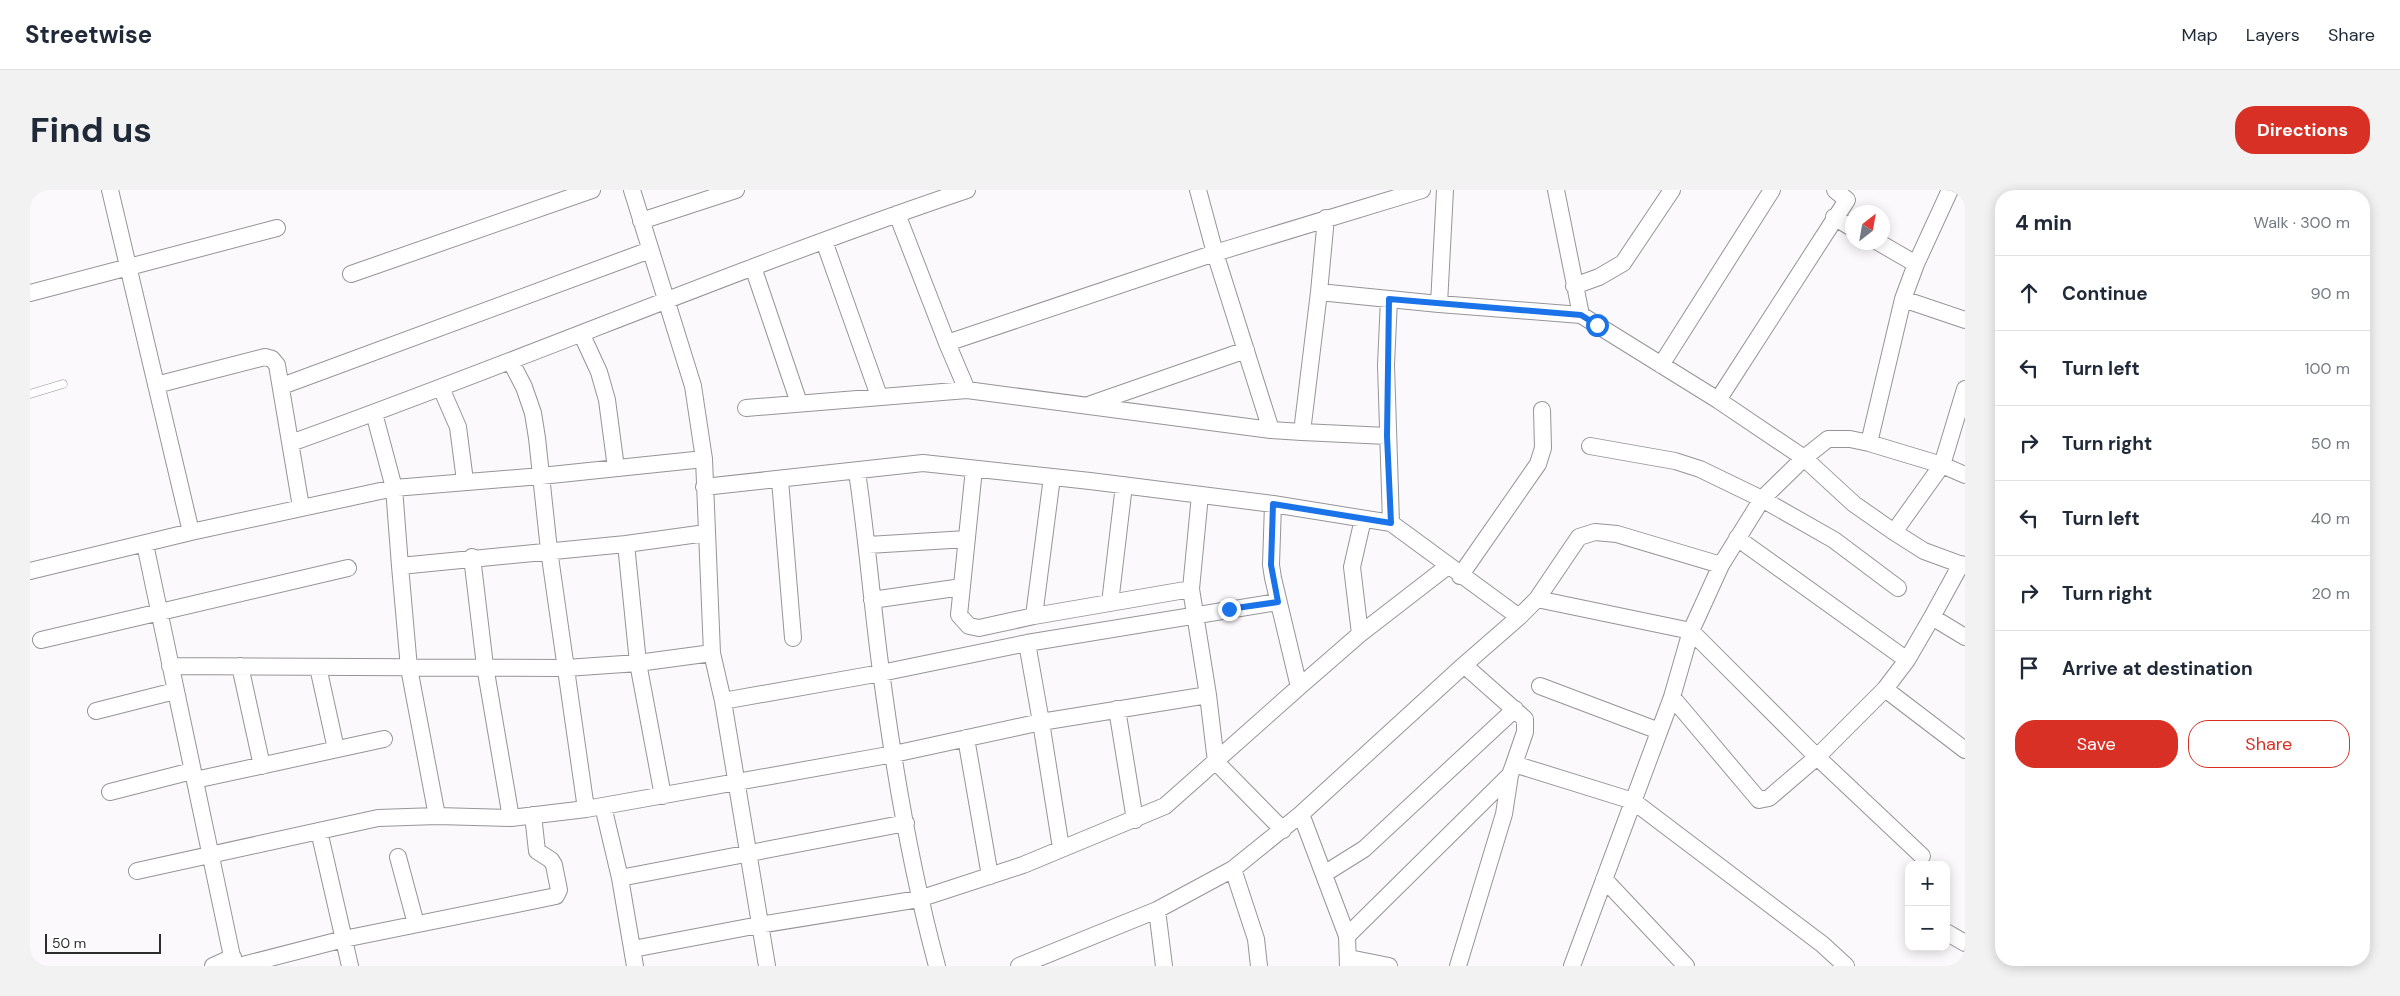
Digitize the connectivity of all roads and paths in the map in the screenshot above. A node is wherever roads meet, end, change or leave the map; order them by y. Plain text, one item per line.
1 (110, 190) edge
2 (592, 190) edge
3 (632, 190) edge
4 (736, 190) edge
5 (967, 190) edge
6 (1198, 190) edge
7 (1422, 190) edge
8 (1445, 190) edge
9 (1556, 190) edge
10 (1672, 190) edge
11 (1772, 190) edge
12 (1950, 190) edge
13 (1845, 193) edge
14 (897, 214) junction
15 (1834, 217) junction
16 (1326, 218) junction
17 (641, 221) junction
18 (1845, 224) edge
19 (277, 228) dead end
20 (824, 241) junction
21 (1890, 249) edge
22 (650, 250) junction
23 (1215, 253) junction
24 (1916, 264) junction
25 (753, 267) junction
26 (128, 268) junction
27 (351, 274) dead end
28 (1574, 286) junction
29 (1319, 292) junction
30 (30, 293) edge
31 (667, 299) junction
32 (1389, 299) junction
33 (1903, 299) junction
34 (1439, 304) junction
35 (1581, 315) junction
36 (1965, 320) edge
37 (582, 335) junction
38 (947, 343) junction
39 (1246, 350) junction
40 (511, 362) junction
41 (1660, 365) junction
42 (63, 384) dead end
43 (156, 386) junction
44 (282, 386) junction
45 (441, 388) junction
46 (1965, 389) edge
47 (967, 390) junction
48 (30, 394) edge
49 (879, 396) junction
50 (1718, 400) junction
51 (799, 403) junction
52 (1087, 405) junction
53 (746, 408) dead end
54 (1542, 410) dead end
55 (374, 413) junction
56 (1271, 430) junction
57 (1302, 432) junction
58 (1387, 436) junction
59 (291, 443) junction
60 (1869, 443) junction
61 (1590, 446) dead end
62 (1804, 458) junction
63 (704, 459) junction
64 (1942, 465) junction
65 (616, 468) junction
66 (974, 469) junction
67 (857, 472) junction
68 (1965, 475) edge
69 (541, 476) junction
70 (1052, 477) junction
71 (780, 480) junction
72 (465, 481) junction
73 (1124, 485) junction
74 (704, 487) junction
75 (394, 488) junction
76 (1200, 495) junction
77 (1762, 499) junction
78 (1273, 504) junction
79 (301, 508) junction
80 (1363, 519) junction
81 (1391, 523) junction
82 (191, 532) junction
83 (1894, 532) junction
84 (706, 533) junction
85 (1737, 538) junction
86 (967, 539) junction
87 (144, 544) junction
88 (626, 544) junction
89 (868, 545) junction
90 (549, 550) junction
91 (472, 557) junction
92 (1721, 565) junction
93 (1963, 565) edge
94 (400, 566) junction
95 (348, 568) dead end
96 (30, 571) edge
97 (1454, 571) junction
98 (962, 587) junction
99 (1898, 588) dead end
100 (1191, 589) junction
101 (1537, 599) junction
102 (872, 600) junction
103 (1278, 602) junction
104 (1110, 603) junction
105 (160, 614) junction
106 (1196, 614) junction
107 (1034, 616) junction
108 (1519, 617) junction
109 (1932, 617) junction
110 (1691, 631) junction
111 (1360, 634) junction
112 (1965, 637) edge
113 (793, 638) dead end
114 (41, 640) dead end
115 (1026, 643) junction
116 (712, 654) junction
117 (1907, 660) junction
118 (638, 663) junction
119 (1464, 665) junction
120 (170, 666) junction
121 (240, 666) junction
122 (485, 666) junction
123 (318, 667) junction
124 (410, 668) junction
125 (566, 668) junction
126 (881, 673) junction
127 (1540, 686) dead end
128 (1299, 687) junction
129 (1885, 688) junction
130 (175, 691) junction
131 (1208, 695) junction
132 (1672, 697) junction
133 (723, 701) junction
134 (1117, 708) junction
135 (1515, 709) junction
136 (96, 711) dead end
137 (1041, 722) junction
138 (1659, 731) junction
139 (966, 738) junction
140 (384, 739) dead end
141 (336, 749) junction
142 (1965, 750) edge
143 (894, 754) junction
144 (1817, 757) junction
145 (1216, 762) junction
146 (262, 766) junction
147 (1512, 769) junction
148 (194, 775) junction
149 (736, 781) junction
150 (110, 792) dead end
151 (662, 796) junction
152 (1633, 801) junction
153 (603, 806) junction
154 (586, 809) junction
155 (1301, 814) junction
156 (533, 815) junction
157 (437, 816) junction
158 (511, 818) junction
159 (1135, 820) junction
160 (906, 823) junction
161 (1284, 830) junction
162 (320, 831) junction
163 (1061, 848) junction
164 (747, 855) junction
165 (212, 856) junction
166 (1922, 856) dead end
167 (398, 857) dead end
168 (1233, 869) junction
169 (137, 872) dead end
170 (1324, 874) junction
171 (990, 876) junction
172 (620, 878) junction
173 (1604, 879) junction
174 (919, 899) junction
175 (1157, 910) junction
176 (416, 924) junction
177 (759, 925) junction
178 (1950, 934) edge
179 (1347, 936) junction
180 (344, 939) junction
181 (1965, 943) edge
182 (633, 949) junction
183 (1349, 962) edge
184 (235, 963) edge
185 (214, 966) edge
186 (350, 966) edge
187 (635, 966) edge
188 (767, 966) edge
189 (937, 966) edge
190 (1019, 966) edge
191 (1164, 966) edge
192 (1260, 966) edge
193 (1389, 966) edge
194 (1458, 966) edge
195 (1572, 966) edge
196 (1686, 966) edge
197 (1846, 966) edge

1 - 26 street
2 - 27 street
3 - 17 street
4 - 17 street
5 - 14 street
6 - 23 street
7 - 16 street
8 - 34 street
9 - 28 street
10 - 28 street
11 - 41 street
12 - 24 street
13 - 15 street
14 - 20 street
14 - 38 street
15 - 18 street
15 - 50 street
16 - 23 street
16 - 29 street
17 - 22 street
19 - 26 street
20 - 25 street
20 - 49 street
21 - 24 street
22 - 31 street
22 - 44 street
23 - 38 street
23 - 39 street
24 - 33 street
25 - 31 street
25 - 51 street
26 - 30 street
26 - 43 street
28 - 35 street
29 - 32 street
29 - 57 street
31 - 37 street
31 - 63 street
32 - 34 street
32 - 58 street
33 - 36 street
33 - 60 street
34 - 35 street
35 - 41 street
37 - 40 street
37 - 65 street
38 - 47 street
39 - 52 street
39 - 56 street
40 - 45 street
40 - 69 street
41 - 50 street
42 - 48 lane
43 - 44 street
43 - 82 street
44 - 59 street
45 - 55 street
45 - 72 street
46 - 64 street
47 - 49 street
47 - 52 street
49 - 51 street
50 - 62 street
51 - 53 street
52 - 56 street
54 - 97 street
55 - 59 street
55 - 75 street
56 - 57 street
57 - 58 street
58 - 81 street
59 - 79 street
60 - 62 street
60 - 64 street
61 - 77 street
62 - 77 street
62 - 83 street
63 - 65 street
63 - 74 street
64 - 68 street
64 - 83 street
65 - 69 street
66 - 67 street
66 - 70 street
66 - 86 street
67 - 71 street
67 - 89 street
69 - 72 street
69 - 90 street
70 - 73 street
70 - 107 street
71 - 74 street
71 - 113 street
72 - 75 street
73 - 76 street
73 - 104 street
74 - 84 street
75 - 79 street
75 - 94 street
76 - 78 street
76 - 100 street
77 - 85 street
77 - 99 street
78 - 80 street
78 - 103 street
79 - 82 street
80 - 81 street
80 - 111 street
81 - 97 street
82 - 87 street
83 - 93 street
84 - 88 street
84 - 116 street
85 - 92 street
85 - 117 street
86 - 89 street
86 - 98 street
87 - 96 street
87 - 105 street
88 - 90 street
88 - 118 street
89 - 102 street
90 - 91 street
90 - 125 street
91 - 94 street
91 - 122 street
92 - 101 street
92 - 110 street
93 - 109 street
94 - 124 street
95 - 105 street
97 - 108 street
97 - 111 street
98 - 102 street
98 - 107 street
100 - 104 street
100 - 106 street
101 - 108 street
101 - 110 street
102 - 126 street
103 - 106 street
103 - 128 street
104 - 107 street
105 - 114 street
105 - 120 street
106 - 115 street
106 - 131 street
108 - 119 street
109 - 112 street
109 - 117 street
110 - 132 street
110 - 144 street
111 - 128 street
115 - 126 street
115 - 137 street
116 - 118 street
116 - 133 street
117 - 129 street
118 - 125 street
118 - 151 street
119 - 135 street
119 - 155 street
120 - 121 street
120 - 130 street
121 - 123 street
121 - 146 street
122 - 124 street
122 - 125 street
122 - 158 street
123 - 124 street
123 - 141 street
124 - 157 street
125 - 154 street
126 - 133 street
126 - 143 street
127 - 138 street
128 - 145 street
129 - 142 street
129 - 144 street
130 - 136 street
130 - 148 street
131 - 134 street
131 - 145 street
132 - 138 street
132 - 144 street
133 - 149 street
134 - 137 street
134 - 159 street
135 - 147 street
135 - 170 street
137 - 139 street
137 - 163 street
138 - 152 street
139 - 143 street
139 - 171 street
140 - 141 street
141 - 146 street
143 - 149 street
143 - 160 street
144 - 166 street
145 - 159 street
145 - 161 street
146 - 148 street
147 - 152 street
147 - 179 street
147 - 194 street
148 - 150 street
148 - 165 street
149 - 151 street
149 - 164 street
151 - 153 street
152 - 173 street
152 - 197 street
153 - 154 street
153 - 172 street
154 - 156 street
155 - 161 street
155 - 170 street
156 - 158 street
156 - 176 street
157 - 158 street
157 - 162 street
159 - 163 street
160 - 164 street
160 - 174 street
161 - 168 street
162 - 165 street
162 - 180 street
163 - 171 street
164 - 172 street
164 - 177 street
165 - 169 street
165 - 184 street
167 - 176 street
168 - 175 street
168 - 192 street
170 - 179 street
171 - 174 street
172 - 182 street
173 - 195 street
173 - 196 street
174 - 177 street
174 - 189 street
175 - 190 street
175 - 191 street
176 - 180 street
177 - 182 street
177 - 188 street
178 - 181 street
179 - 183 street
180 - 184 street
180 - 186 street
182 - 187 street
183 - 193 street
184 - 185 street

